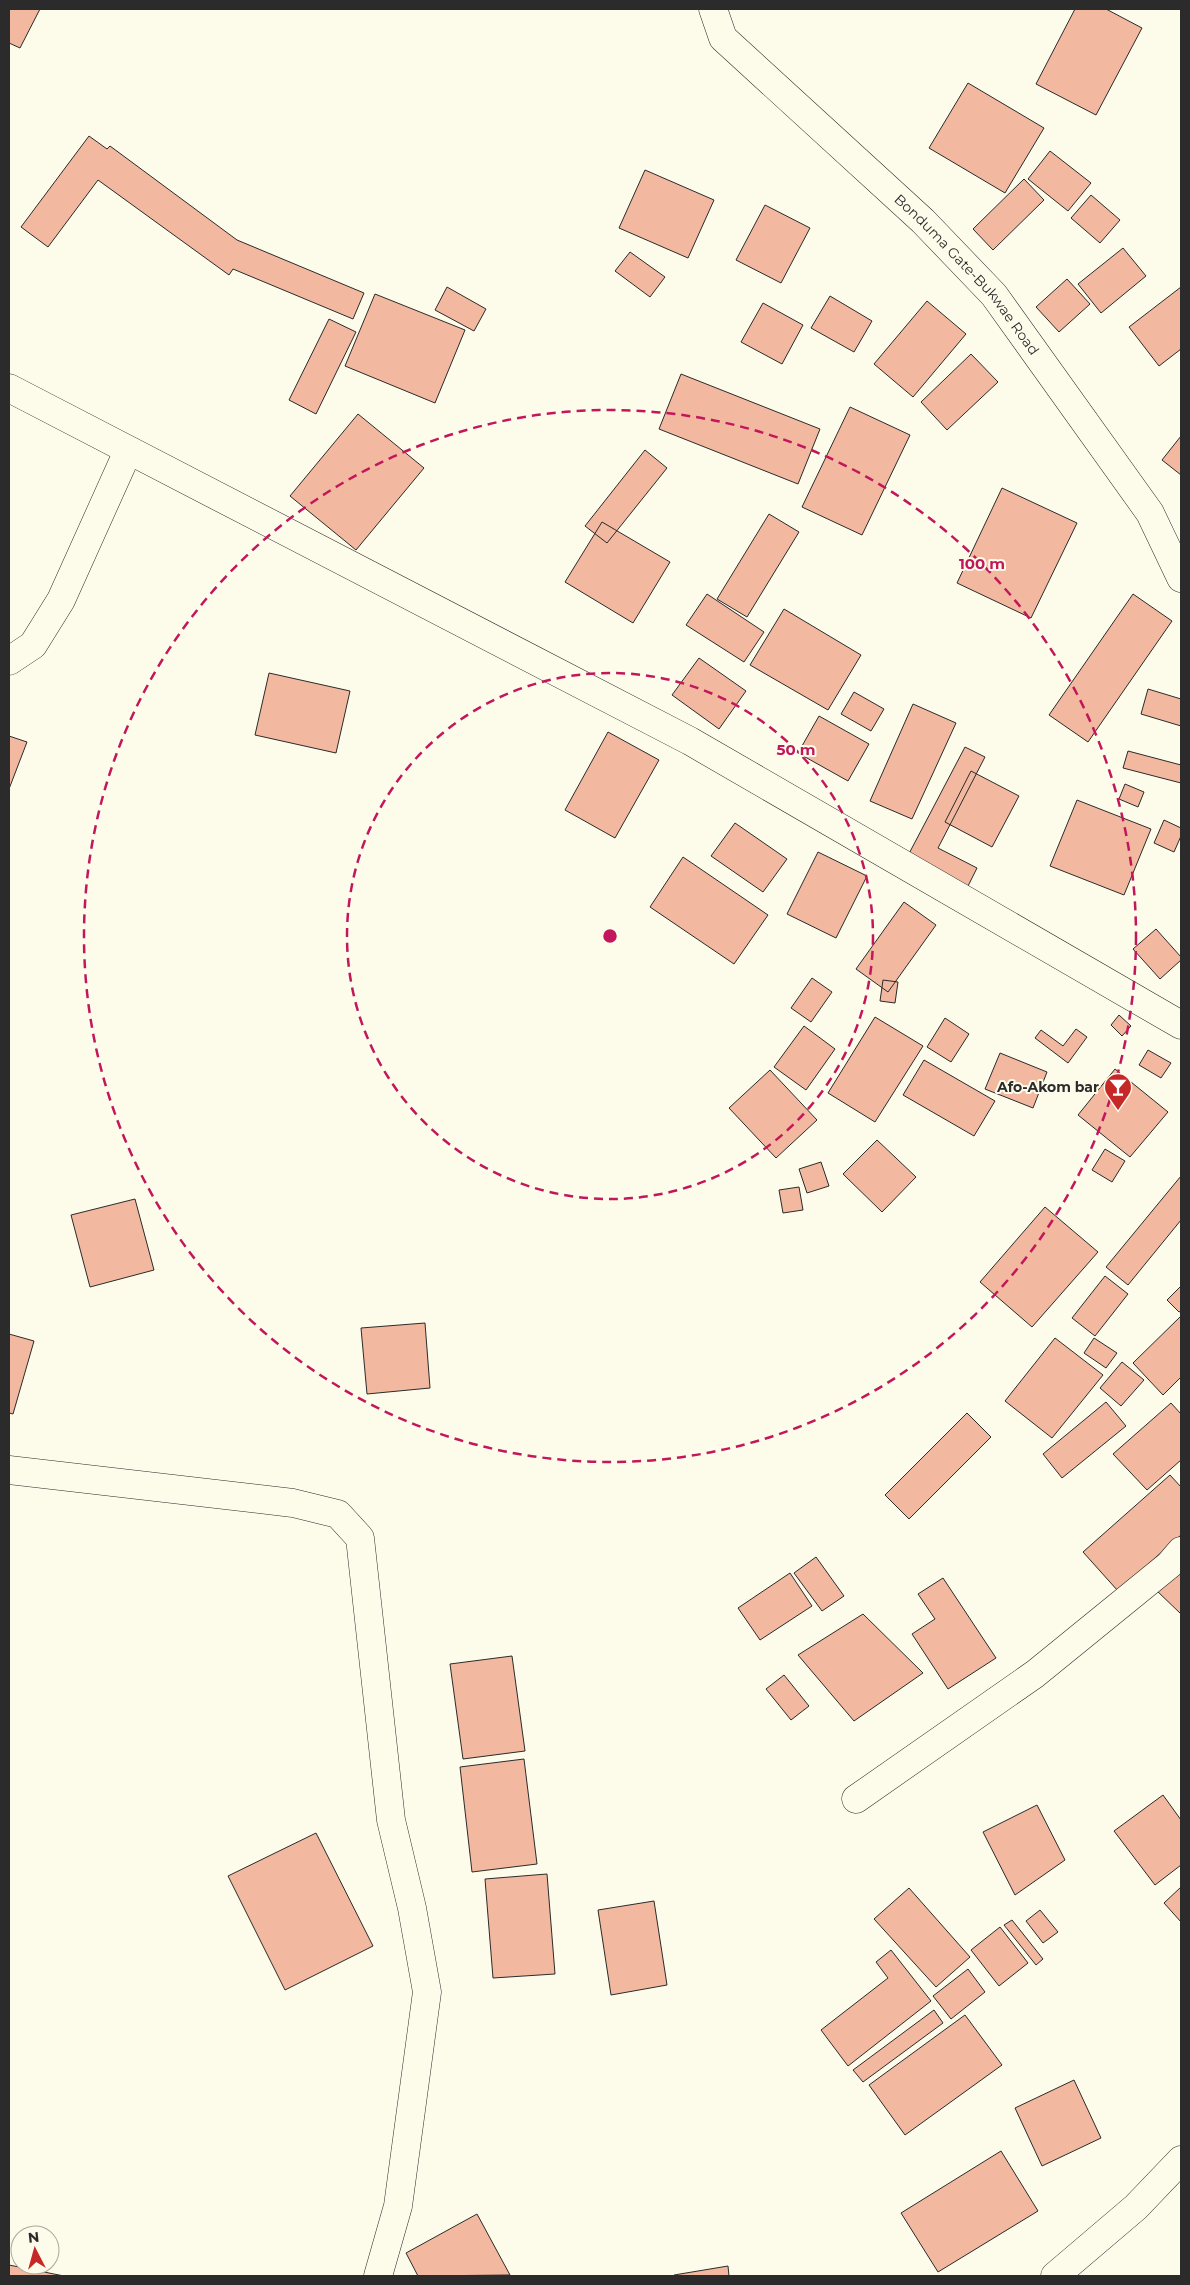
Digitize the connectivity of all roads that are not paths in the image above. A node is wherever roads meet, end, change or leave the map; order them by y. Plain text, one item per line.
1 (712, 9) edge
2 (9, 388) edge
3 (128, 451) junction
4 (1181, 578) edge
5 (9, 661) edge
6 (1181, 1025) edge
7 (9, 1470) edge
8 (1181, 1551) edge
9 (856, 1799) dead end
10 (1181, 2160) edge
11 (378, 2276) edge
12 (1055, 2276) edge

1 - 4 street, Bonduma Gate-Bukwae Road
2 - 3 street
3 - 5 street
3 - 6 street
7 - 11 street
8 - 9 street
10 - 12 street

